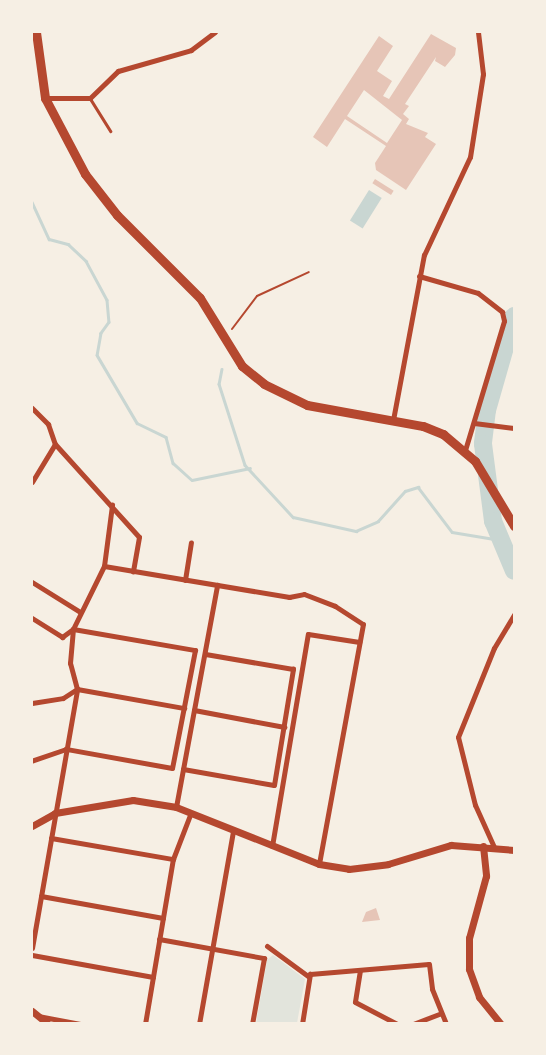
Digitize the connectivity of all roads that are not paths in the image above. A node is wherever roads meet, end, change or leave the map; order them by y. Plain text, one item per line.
1 (36, 32) edge
2 (215, 32) edge
3 (478, 32) edge
4 (46, 98) junction
5 (90, 98) junction
6 (111, 131) dead end
7 (419, 276) junction
8 (32, 408) edge
9 (393, 420) junction
10 (474, 423) junction
11 (514, 428) edge
12 (55, 444) junction
13 (465, 450) junction
14 (32, 482) edge
15 (112, 505) junction
16 (514, 526) edge
17 (191, 542) dead end
18 (104, 566) junction
19 (133, 571) junction
20 (185, 580) junction
21 (32, 582) edge
22 (217, 585) junction
23 (80, 612) junction
24 (514, 615) edge
25 (32, 618) edge
26 (73, 629) junction
27 (359, 642) junction
28 (205, 653) junction
29 (77, 689) junction
30 (32, 703) edge
31 (184, 708) junction
32 (194, 710) junction
33 (284, 727) junction
34 (66, 749) junction
35 (32, 761) edge
36 (183, 769) junction
37 (176, 807) junction
38 (55, 813) junction
39 (190, 815) junction
40 (32, 826) edge
41 (233, 831) junction
42 (51, 838) junction
43 (272, 846) junction
44 (483, 846) junction
45 (494, 847) junction
46 (514, 850) edge
47 (173, 859) junction
48 (319, 864) junction
49 (41, 896) junction
50 (163, 918) junction
51 (159, 939) junction
52 (267, 946) dead end
53 (32, 948) edge
54 (212, 949) junction
55 (32, 955) edge
56 (360, 970) junction
57 (153, 977) junction
58 (309, 977) junction
59 (34, 1013) edge
60 (441, 1013) junction
61 (48, 1024) edge
62 (80, 1024) edge
63 (145, 1024) edge
64 (199, 1024) edge
65 (252, 1024) edge
66 (302, 1024) edge
67 (397, 1024) edge
68 (414, 1024) edge
69 (446, 1024) edge
70 (501, 1024) edge

1 - 4 main road
2 - 5 street
3 - 7 street
4 - 5 street
4 - 9 main road
5 - 6 lane
7 - 9 street
7 - 10 street
8 - 12 street
9 - 13 main road
10 - 11 street
10 - 13 street
12 - 14 street
12 - 15 street
13 - 16 main road
15 - 18 street
15 - 19 street
17 - 20 street
18 - 19 street
18 - 23 street
19 - 20 street
20 - 22 street
21 - 23 street
22 - 27 street
22 - 28 street
23 - 26 street
24 - 45 street
25 - 26 street
26 - 29 street
26 - 31 street
27 - 43 street
27 - 48 street
28 - 32 street
28 - 33 street
29 - 30 street
29 - 31 street
29 - 34 street
31 - 34 street
32 - 33 street
32 - 36 street
33 - 36 street
34 - 35 street
34 - 38 street
36 - 37 street
37 - 38 street
37 - 39 street
38 - 40 street
38 - 42 street
39 - 41 street
39 - 47 street
41 - 43 street
41 - 54 street
42 - 47 street
42 - 49 street
43 - 48 street
44 - 45 street
44 - 48 street
44 - 70 street
45 - 46 street
47 - 50 street
49 - 50 street
49 - 53 street
50 - 51 street
51 - 54 street
51 - 57 street
52 - 58 street
54 - 64 street
54 - 65 street
55 - 57 street
56 - 58 street
56 - 60 street
56 - 67 street
57 - 63 street
58 - 66 street
59 - 61 street
59 - 62 street
60 - 68 street
60 - 69 street

